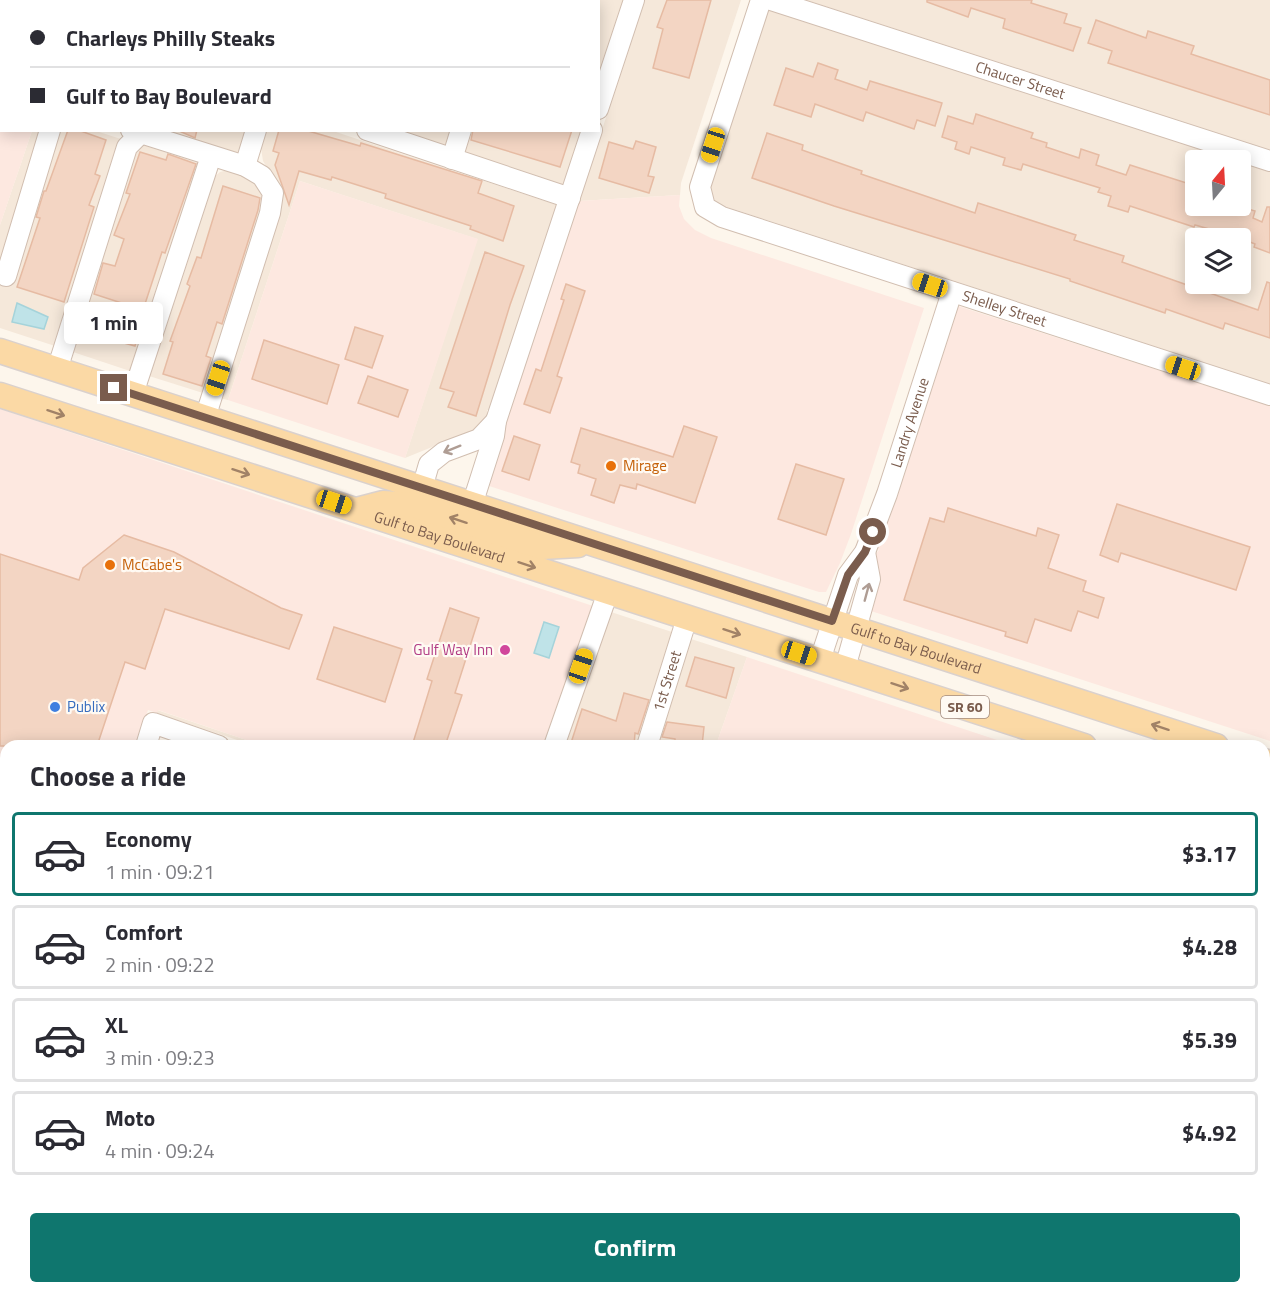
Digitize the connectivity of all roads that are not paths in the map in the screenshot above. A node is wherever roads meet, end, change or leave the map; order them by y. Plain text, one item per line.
1 (634, 0) edge
2 (761, 0) edge
3 (771, 0) edge
4 (600, 103) edge
5 (49, 132) edge
6 (138, 132) edge
7 (255, 132) edge
8 (373, 132) edge
9 (460, 132) edge
10 (590, 132) edge
11 (211, 156) junction
12 (452, 159) junction
13 (1270, 161) edge
14 (245, 166) junction
15 (570, 198) junction
16 (6, 276) dead end
17 (952, 292) junction
18 (0, 351) edge
19 (57, 370) junction
20 (0, 394) edge
21 (133, 394) junction
22 (1270, 395) edge
23 (205, 418) junction
24 (496, 422) junction
25 (422, 488) junction
26 (472, 505) junction
27 (356, 510) junction
28 (596, 544) junction
29 (865, 552) junction
30 (608, 592) junction
31 (687, 618) junction
32 (832, 621) junction
33 (856, 629) junction
34 (820, 660) junction
35 (845, 668) junction
36 (148, 740) edge
37 (202, 740) edge
38 (556, 740) edge
39 (649, 740) edge
40 (1066, 740) edge
41 (1198, 740) edge

1 - 4 street
2 - 17 street, Shelley Street
3 - 13 street, Chaucer Street
5 - 16 street
6 - 11 street
6 - 19 street
7 - 14 street
8 - 12 street
9 - 12 street
10 - 15 street
11 - 14 street
11 - 21 street
12 - 15 street
14 - 23 street
15 - 24 street
17 - 22 street, Shelley Street
17 - 29 street, Landry Avenue
18 - 19 main road, Gulf to Bay Boulevard
19 - 21 main road, Gulf to Bay Boulevard
20 -> 27 main road, Gulf to Bay Boulevard / SR 60
21 - 23 main road, Gulf to Bay Boulevard
23 - 25 main road, Gulf to Bay Boulevard
24 -> 25 street
24 - 26 street
25 - 26 main road, Gulf to Bay Boulevard
26 - 28 main road, Gulf to Bay Boulevard
28 -> 27 main road
27 -> 30 main road, Gulf to Bay Boulevard / SR 60
28 - 32 main road, Gulf to Bay Boulevard
29 - 32 street, Landry Avenue
33 -> 29 street, Landry Avenue
30 - 31 main road, Gulf to Bay Boulevard / SR 60
30 - 38 street
31 -> 34 main road, Gulf to Bay Boulevard / SR 60
31 - 39 street, 1st Street
32 - 33 main road, Gulf to Bay Boulevard
32 - 34 street, Landry Avenue
33 - 35 street, Landry Avenue
41 -> 33 main road, Gulf to Bay Boulevard
34 - 35 main road, Gulf to Bay Boulevard / SR 60
35 -> 40 main road, Gulf to Bay Boulevard / SR 60
36 - 37 street

